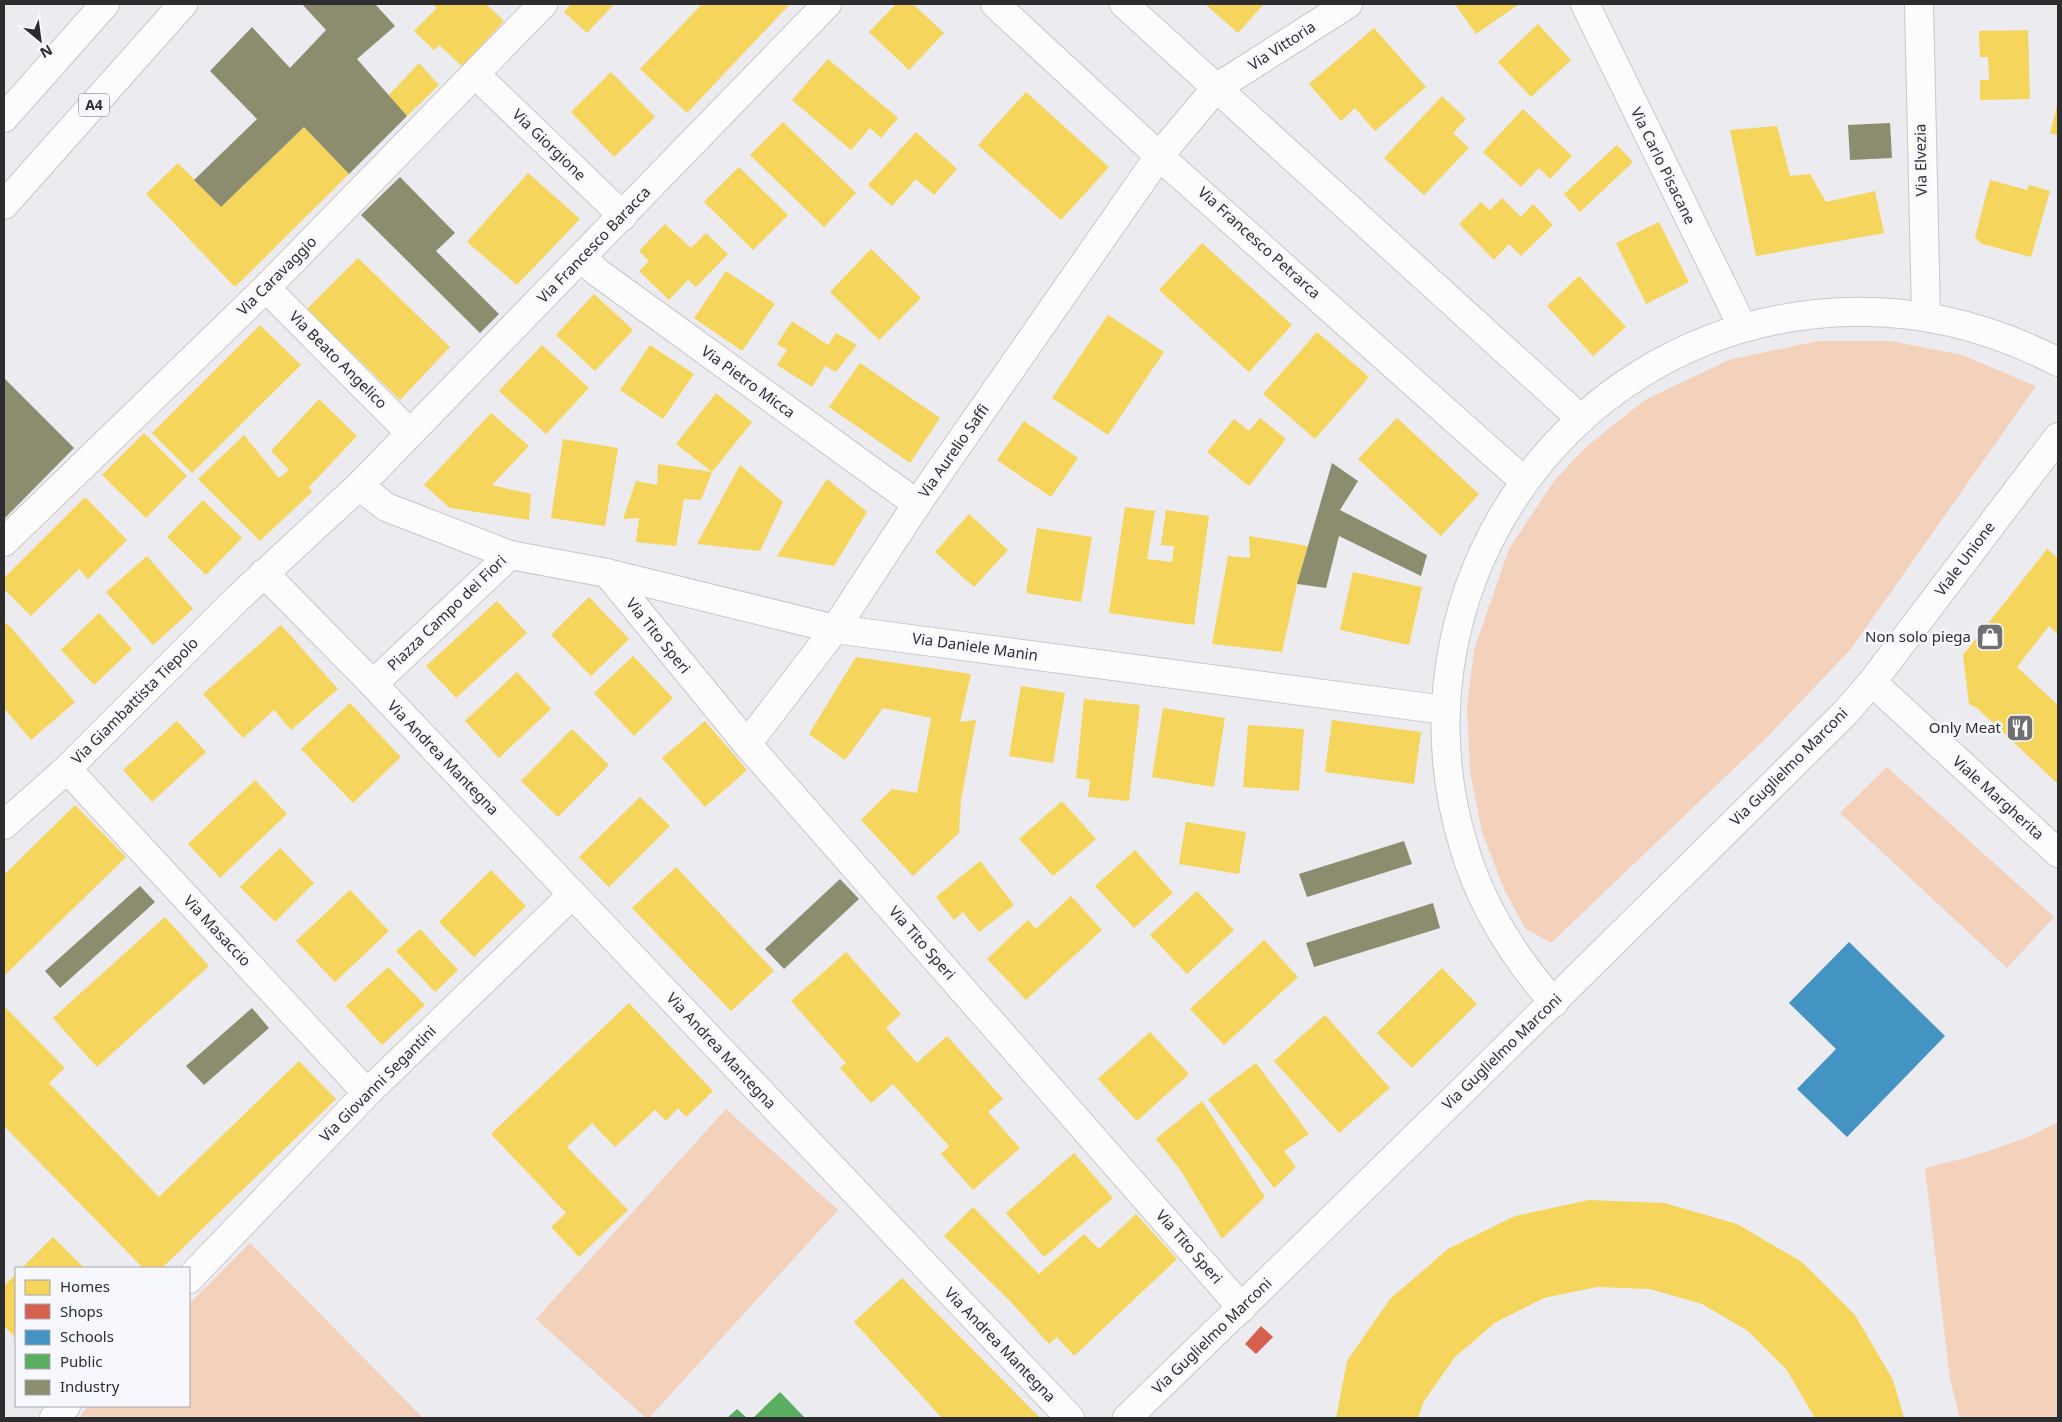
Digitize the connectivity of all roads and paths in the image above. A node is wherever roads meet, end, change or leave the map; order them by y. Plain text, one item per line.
1 (105, 4) edge
2 (183, 4) edge
3 (543, 4) edge
4 (826, 4) edge
5 (995, 4) edge
6 (1124, 4) edge
7 (1348, 4) edge
8 (1585, 4) edge
9 (1919, 4) edge
10 (476, 75) junction
11 (1216, 88) junction
12 (4, 118) edge
13 (1159, 156) junction
14 (4, 205) edge
15 (622, 216) junction
16 (582, 258) junction
17 (266, 288) junction
18 (1926, 316) junction
19 (1742, 328) junction
20 (2058, 362) edge
21 (1580, 419) junction
22 (410, 433) junction
23 (2058, 437) edge
24 (1524, 481) junction
25 (359, 486) junction
26 (916, 504) junction
27 (4, 542) edge
28 (510, 555) junction
29 (264, 573) junction
30 (607, 573) junction
31 (836, 628) junction
32 (1872, 682) junction
33 (373, 684) junction
34 (1445, 710) junction
35 (747, 744) junction
36 (67, 769) junction
37 (4, 825) edge
38 (2058, 853) edge
39 (573, 894) junction
40 (1554, 1003) junction
41 (367, 1093) junction
42 (190, 1278) edge
43 (1242, 1308) junction
44 (65, 1407) edge
45 (54, 1418) edge
46 (1070, 1418) edge
47 (1127, 1418) edge

1 - 12 main road
2 - 14 main road, A4
3 - 10 main road, Via Caravaggio
4 - 15 main road, Via Francesco Baracca
5 - 13 main road, Via Francesco Petrarca
6 - 11 main road
7 - 11 main road, Via Vittoria
8 - 19 main road, Via Carlo Pisacane
9 - 18 main road, Via Elvezia
10 - 15 main road, Via Giorgione
10 - 17 main road, Via Caravaggio
11 - 13 main road, Via Vittoria
11 - 21 main road
13 - 24 main road, Via Francesco Petrarca
13 - 26 main road, Via Aurelio Saffi
15 - 16 main road, Via Francesco Baracca
16 - 22 main road, Via Francesco Baracca
16 - 26 main road, Via Pietro Micca
17 - 22 main road, Via Beato Angelico
17 - 27 main road, Via Caravaggio
18 - 19 main road
18 - 20 main road
19 - 21 main road
21 - 24 main road
22 - 25 main road, Via Francesco Baracca
23 - 32 main road, Viale Unione
24 - 34 main road
25 - 28 main road, Piazza Campo dei Fiori
25 - 29 main road
26 - 31 main road, Via Aurelio Saffi
28 - 30 main road, Via Daniele Manin
28 - 33 main road, Piazza Campo dei Fiori
29 - 33 main road
29 - 36 main road, Via Giambattista Tiepolo
30 - 31 main road, Via Daniele Manin
30 - 35 main road, Via Tito Speri
31 - 34 main road, Via Daniele Manin
31 - 35 main road, Via Aurelio Saffi
32 - 38 main road, Viale Margherita
32 - 40 main road, Via Guglielmo Marconi
33 - 39 main road, Via Andrea Mantegna
34 - 40 main road
35 - 43 main road, Via Tito Speri
36 - 37 main road, Via Giambattista Tiepolo
36 - 41 main road, Via Masaccio
39 - 41 main road, Via Giovanni Segantini
39 - 46 main road, Via Andrea Mantegna
40 - 43 main road, Via Guglielmo Marconi
41 - 42 main road, Via Giovanni Segantini
43 - 47 main road, Via Guglielmo Marconi
44 - 45 main road

